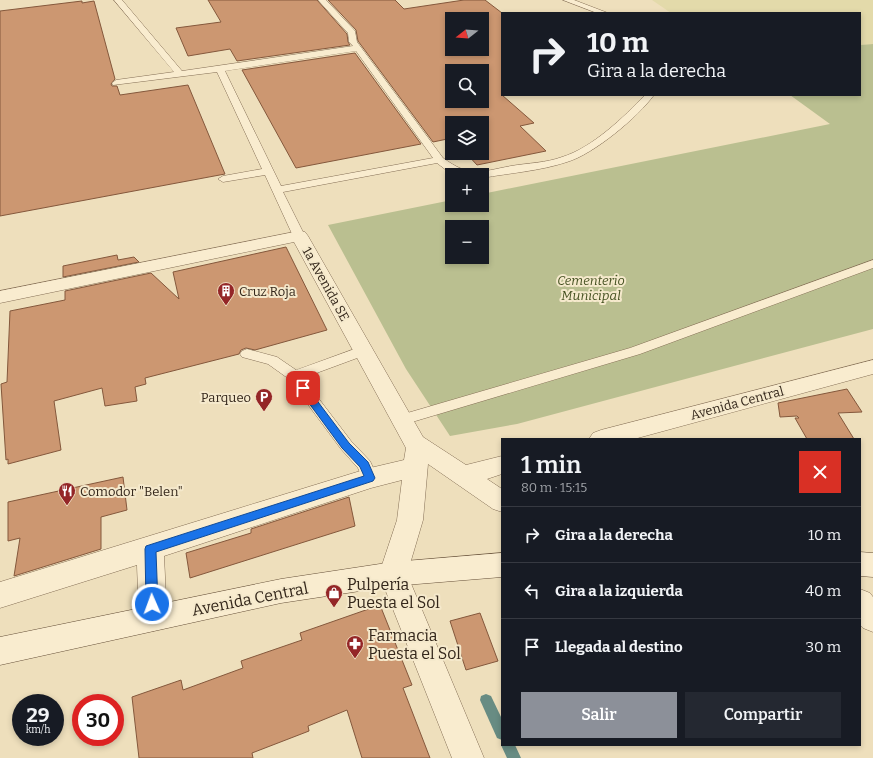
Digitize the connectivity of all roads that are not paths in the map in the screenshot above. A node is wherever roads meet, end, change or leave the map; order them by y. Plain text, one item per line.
1 (118, 0) edge
2 (322, 0) edge
3 (567, 0) edge
4 (601, 12) edge
5 (358, 48) junction
6 (220, 69) junction
7 (180, 74) junction
8 (116, 83) dead end
9 (649, 96) edge
10 (439, 160) junction
11 (450, 168) edge
12 (268, 171) junction
13 (489, 173) edge
14 (223, 179) dead end
15 (276, 190) junction
16 (299, 236) junction
17 (873, 264) edge
18 (0, 297) edge
19 (363, 351) junction
20 (247, 354) dead end
21 (873, 367) edge
22 (294, 376) junction
23 (402, 420) junction
24 (605, 438) edge
25 (416, 455) junction
26 (501, 465) edge
27 (462, 476) junction
28 (370, 478) junction
29 (501, 501) edge
30 (150, 549) junction
31 (861, 564) edge
32 (501, 565) edge
33 (873, 565) edge
34 (394, 574) junction
35 (0, 595) edge
36 (861, 603) edge
37 (153, 618) junction
38 (873, 619) edge
39 (0, 651) edge
40 (468, 758) edge

1 - 7 lane
2 - 5 lane
3 - 4 lane
5 - 6 lane
5 - 10 lane
6 - 7 lane
6 - 12 lane
7 - 8 lane
9 - 13 lane
10 - 11 lane
10 - 15 lane
12 - 14 lane
12 - 15 lane
15 - 16 lane
16 - 18 street, 1a Avenida SE
16 - 19 street, 1a Avenida SE
17 - 23 lane
19 - 22 lane
19 - 23 street, 1a Avenida SE
20 - 22 lane
21 - 24 street, Avenida Central
22 - 28 lane
23 - 25 street, 1a Avenida SE
25 - 27 street, 1a Avenida SE
25 - 28 street
25 - 34 street
26 - 27 street
27 - 29 street, 1a Avenida SE
28 - 30 street
30 - 35 street
30 - 37 street
31 - 33 street
32 - 34 street, Avenida Central
34 - 37 street, Avenida Central
34 - 40 street
36 - 38 street
37 - 39 street, Avenida Central

